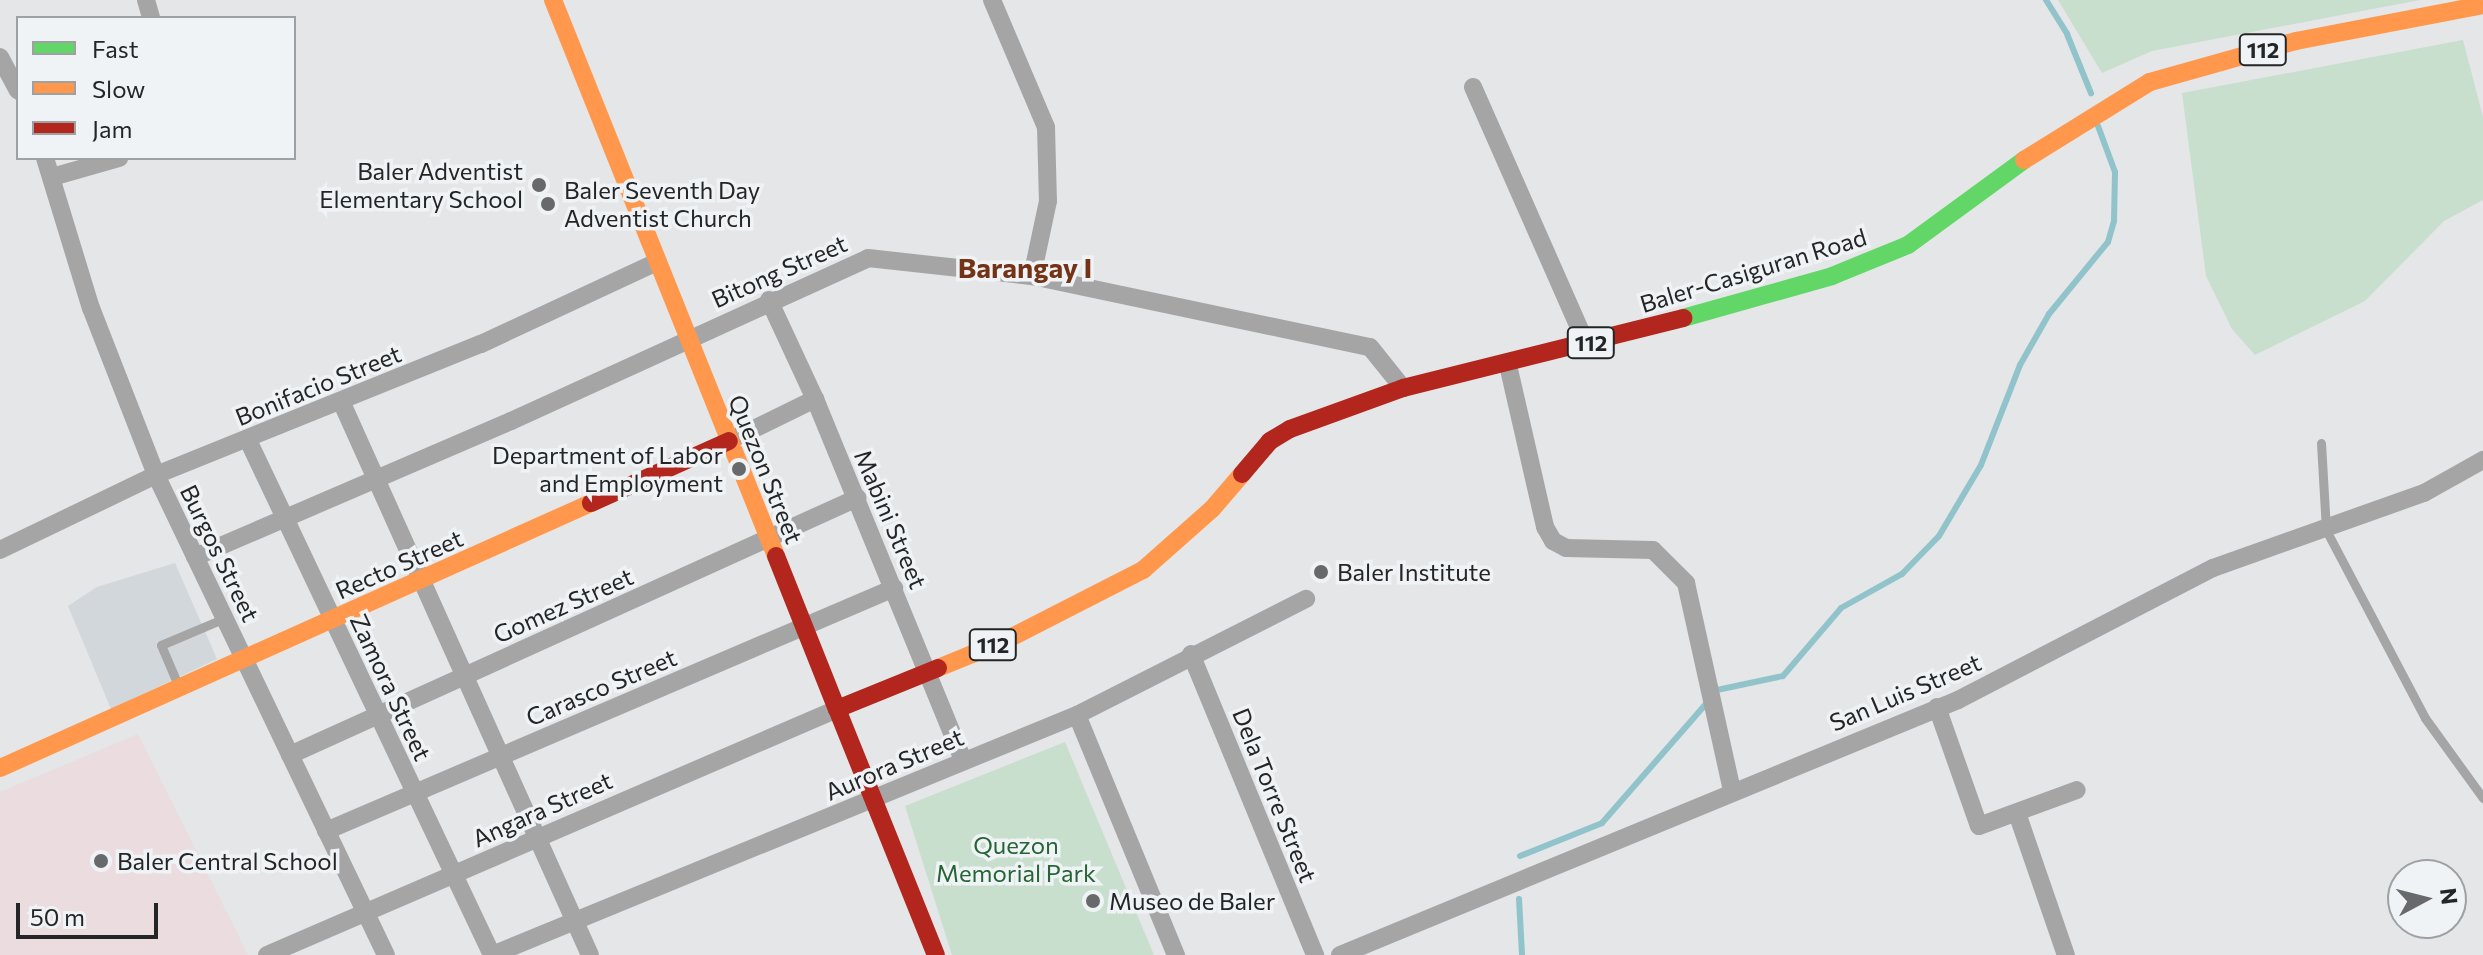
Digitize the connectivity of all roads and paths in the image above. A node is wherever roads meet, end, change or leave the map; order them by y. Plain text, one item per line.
1 (553, 0) edge
2 (992, 0) edge
3 (2481, 11) edge
4 (0, 57) edge
5 (16, 87) edge
6 (1473, 87) dead end
7 (46, 160) edge
8 (112, 160) edge
9 (52, 177) junction
10 (655, 263) junction
11 (1032, 276) junction
12 (769, 300) junction
13 (687, 339) junction
14 (1587, 345) junction
15 (1508, 365) junction
16 (1403, 388) junction
17 (815, 399) junction
18 (341, 401) junction
19 (248, 440) junction
20 (729, 441) junction
21 (2321, 443) dead end
22 (2483, 460) edge
23 (156, 475) junction
24 (376, 478) junction
25 (857, 498) junction
26 (285, 519) junction
27 (2326, 530) junction
28 (768, 538) junction
29 (0, 550) edge
30 (195, 557) junction
31 (422, 581) junction
32 (894, 588) junction
33 (1306, 599) dead end
34 (225, 618) junction
35 (333, 619) junction
36 (804, 627) junction
37 (1191, 654) junction
38 (243, 656) junction
39 (928, 671) junction
40 (465, 676) junction
41 (179, 687) junction
42 (1937, 707) junction
43 (837, 709) junction
44 (378, 715) junction
45 (1077, 715) junction
46 (290, 755) junction
47 (501, 756) junction
48 (963, 760) junction
49 (0, 768) edge
50 (2077, 790) dead end
51 (1732, 791) junction
52 (415, 793) junction
53 (2483, 798) edge
54 (874, 801) junction
55 (2017, 813) junction
56 (326, 831) junction
57 (538, 839) junction
58 (453, 874) junction
59 (366, 914) junction
60 (574, 920) junction
61 (267, 955) edge
62 (386, 955) edge
63 (492, 955) edge
64 (590, 955) edge
65 (936, 955) edge
66 (1176, 955) edge
67 (1315, 955) edge
68 (1340, 955) edge
69 (2066, 955) edge

1 - 10 main road, Quezon Street
2 - 11 street
3 - 14 main road, Baler-Casiguran Road / 112
4 - 5 street
6 - 14 street
7 - 9 street, Burgos Street
8 - 9 street
9 - 23 street, Burgos Street
10 - 13 main road, Quezon Street
10 - 18 street, Bonifacio Street
11 - 12 street, Bitong Street
11 - 16 street, Bitong Street
12 - 13 street, Bitong Street
12 - 17 street, Mabini Street
13 - 20 main road, Quezon Street
13 - 24 street, Bitong Street
14 - 15 main road, Baler-Casiguran Road / 112
15 - 16 main road, Baler-Casiguran Road / 112
15 - 51 street
16 - 39 main road, Baler-Casiguran Road / 112
17 - 20 street, Recto Street
17 - 25 street, Mabini Street
18 - 19 street, Bonifacio Street
18 - 24 street
19 - 23 street, Bonifacio Street
19 - 26 street, Zamora Street
20 - 28 main road, Quezon Street
20 - 31 main road, Recto Street
21 - 27 lane
22 - 27 street, San Luis Street
23 - 29 street, Bonifacio Street
23 - 30 street, Burgos Street
24 - 26 street, Bitong Street
24 - 31 street
25 - 28 street, Gomez Street
25 - 32 street, Mabini Street
26 - 30 street, Bitong Street
26 - 35 street, Zamora Street
27 - 42 street, San Luis Street
27 - 53 lane
28 - 36 main road, Quezon Street
28 - 40 street, Gomez Street
30 - 34 street, Burgos Street
31 - 35 main road, Recto Street
31 - 40 street
32 - 36 street, Carasco Street
32 - 39 street, Mabini Street
33 - 37 street, Aurora Street
34 - 38 street, Burgos Street
34 - 41 lane
35 - 38 main road, Recto Street
35 - 44 street, Zamora Street
36 - 43 main road, Quezon Street
36 - 47 street, Carasco Street
37 - 45 street, Aurora Street
37 - 67 street, Dela Torre Street
38 - 41 main road, Recto Street
38 - 46 street, Burgos Street
39 - 43 main road, Baler-Casiguran Road / 112
39 - 48 street, Mabini Street
40 - 44 street, Gomez Street
40 - 47 street
41 - 49 main road, Recto Street
42 - 51 street, San Luis Street
42 - 55 street
43 - 54 main road, Quezon Street
43 - 57 street, Angara Street
44 - 46 street, Gomez Street
44 - 52 street, Zamora Street
45 - 48 street, Aurora Street
45 - 66 street
46 - 56 street, Burgos Street
47 - 52 street, Carasco Street
47 - 57 street
48 - 54 street, Aurora Street
50 - 55 street
51 - 68 street, San Luis Street
52 - 56 street, Carasco Street
52 - 58 street, Zamora Street
54 - 60 street, Aurora Street
54 - 65 main road, Quezon Street
55 - 69 street
56 - 59 street, Burgos Street
57 - 58 street, Angara Street
57 - 60 street
58 - 59 street, Angara Street
58 - 63 street, Zamora Street
59 - 61 street, Angara Street
59 - 62 street, Burgos Street
60 - 63 street, Aurora Street
60 - 64 street

